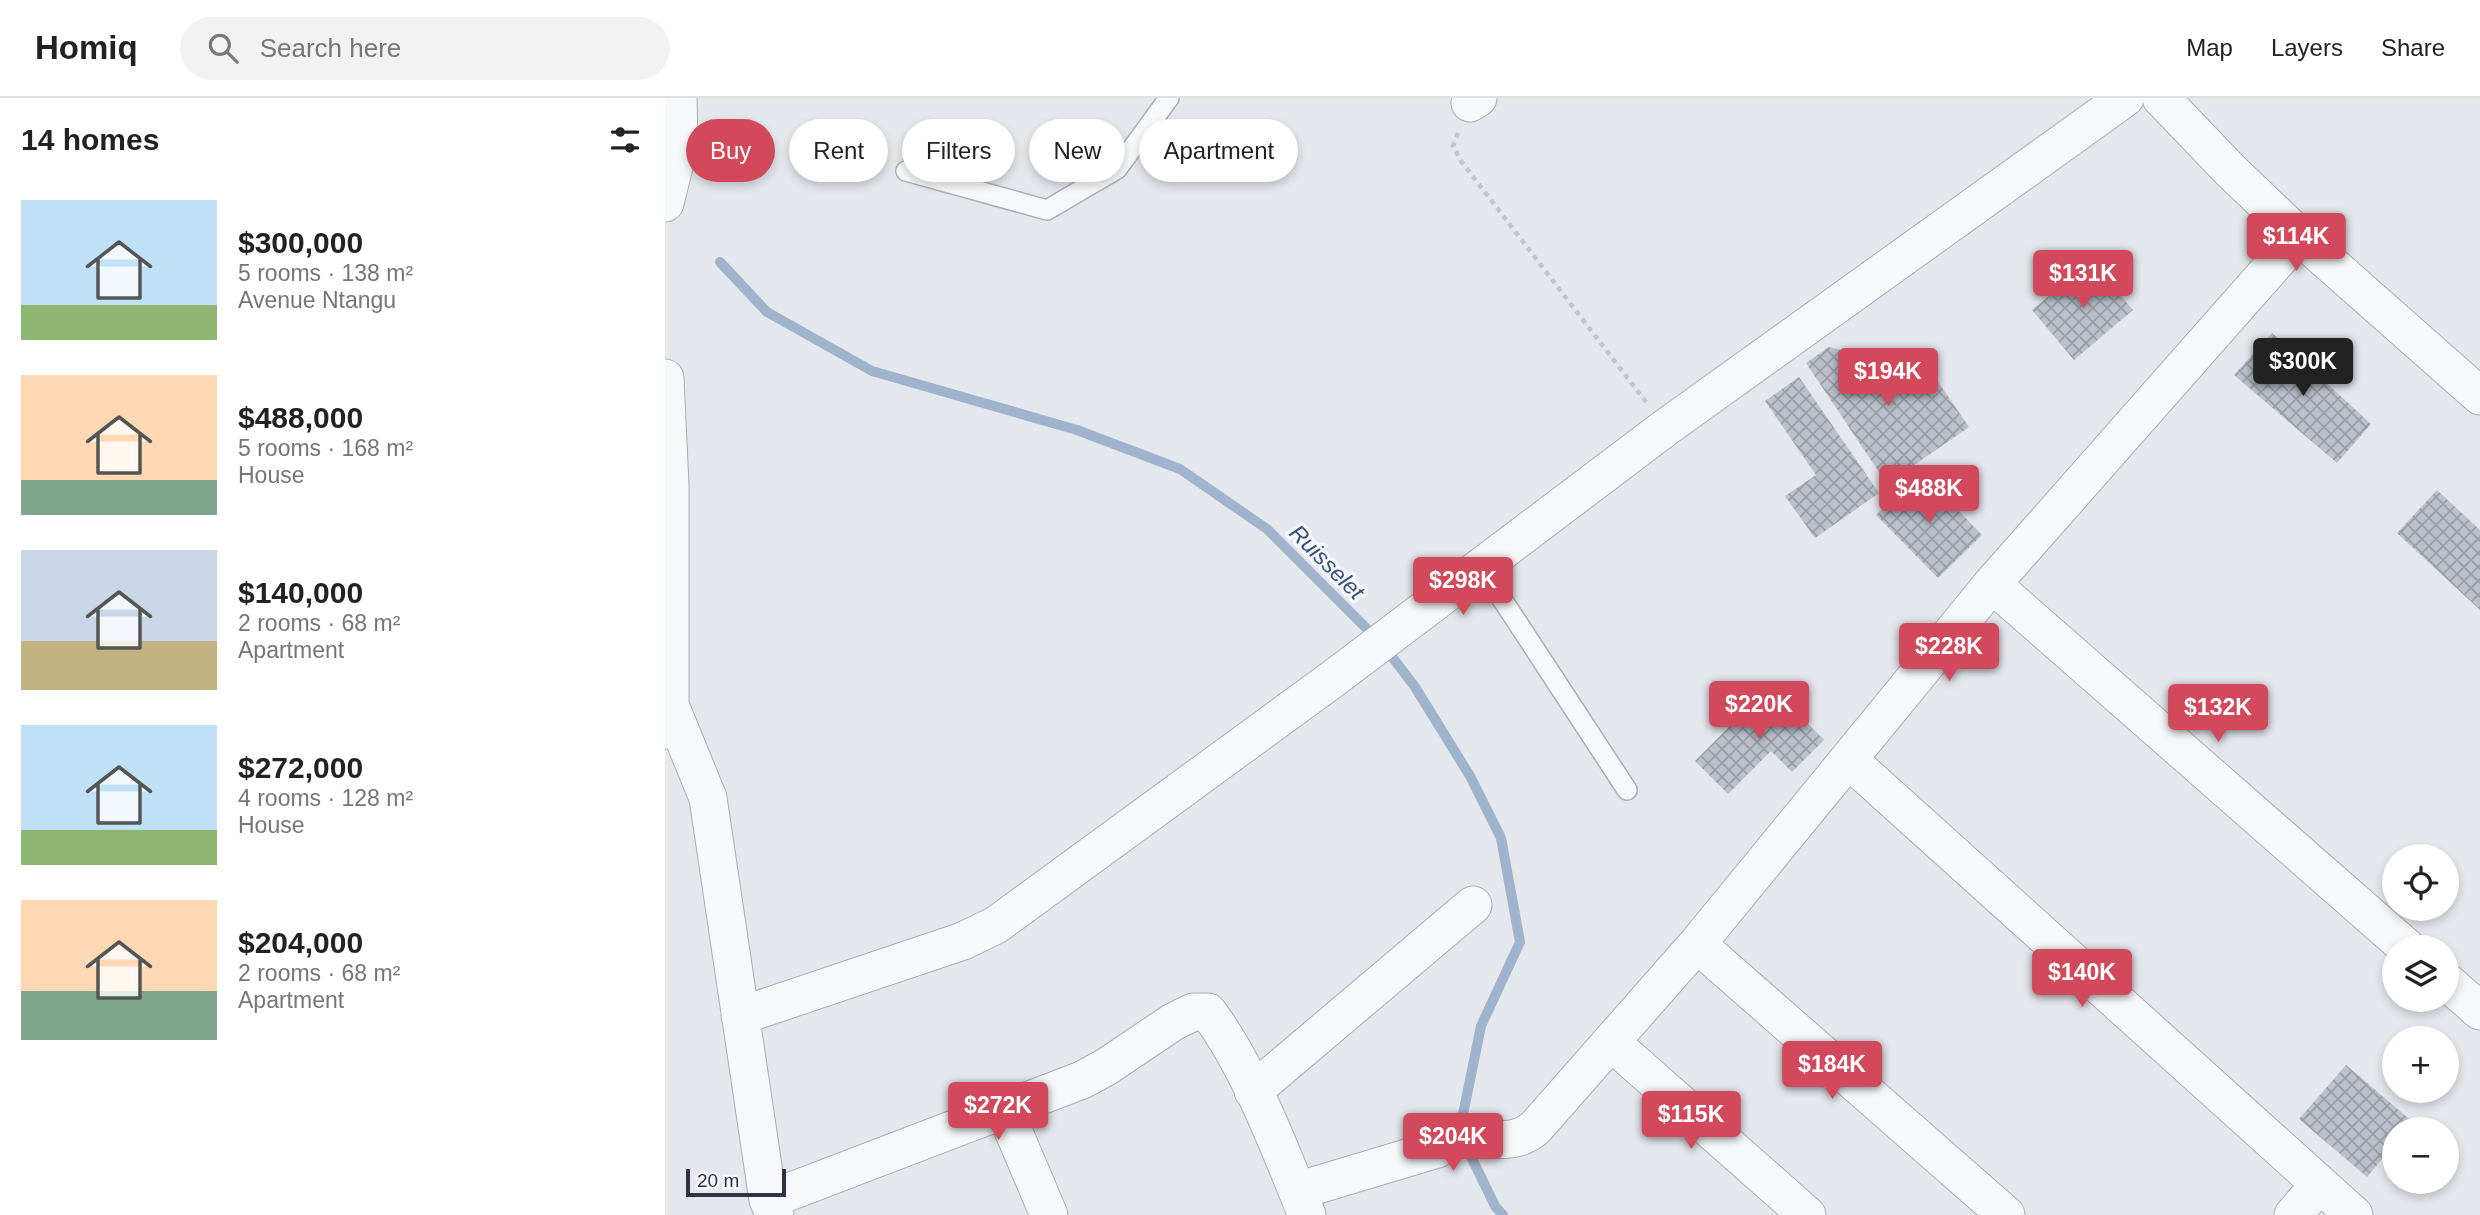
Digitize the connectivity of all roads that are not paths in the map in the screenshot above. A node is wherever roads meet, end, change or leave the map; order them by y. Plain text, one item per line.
1 (678, 98) edge
2 (1169, 98) edge
3 (2125, 98) edge
4 (2161, 98) edge
5 (946, 182) edge
6 (665, 203) edge
7 (2299, 236) junction
8 (665, 378) edge
9 (2480, 396) edge
10 (667, 485) edge
11 (1482, 567) junction
12 (1992, 584) junction
13 (667, 717) edge
14 (1849, 760) junction
15 (1627, 790) dead end
16 (1473, 905) dead end
17 (2392, 935) edge
18 (1696, 944) junction
19 (2459, 993) edge
20 (2480, 1011) edge
21 (740, 1017) junction
22 (1612, 1043) junction
23 (1253, 1091) junction
24 (1004, 1109) junction
25 (2319, 1185) junction
26 (1302, 1203) edge
27 (771, 1208) edge
28 (1049, 1215) edge
29 (1807, 1215) edge
30 (2006, 1215) edge
31 (2293, 1215) edge
32 (2354, 1215) edge

1 - 6 street
2 - 5 lane
3 - 11 street
4 - 7 street
7 - 9 street
7 - 12 street
8 - 10 street
10 - 13 street
11 - 15 lane
11 - 21 street
12 - 14 street
12 - 17 street
13 - 21 street
14 - 18 street
14 - 25 street
16 - 23 street
18 - 22 street
18 - 30 street
19 - 20 street
21 - 27 street
22 - 26 street
22 - 29 street
23 - 24 street
23 - 26 street
24 - 27 street
24 - 28 street
25 - 31 street
25 - 32 street

